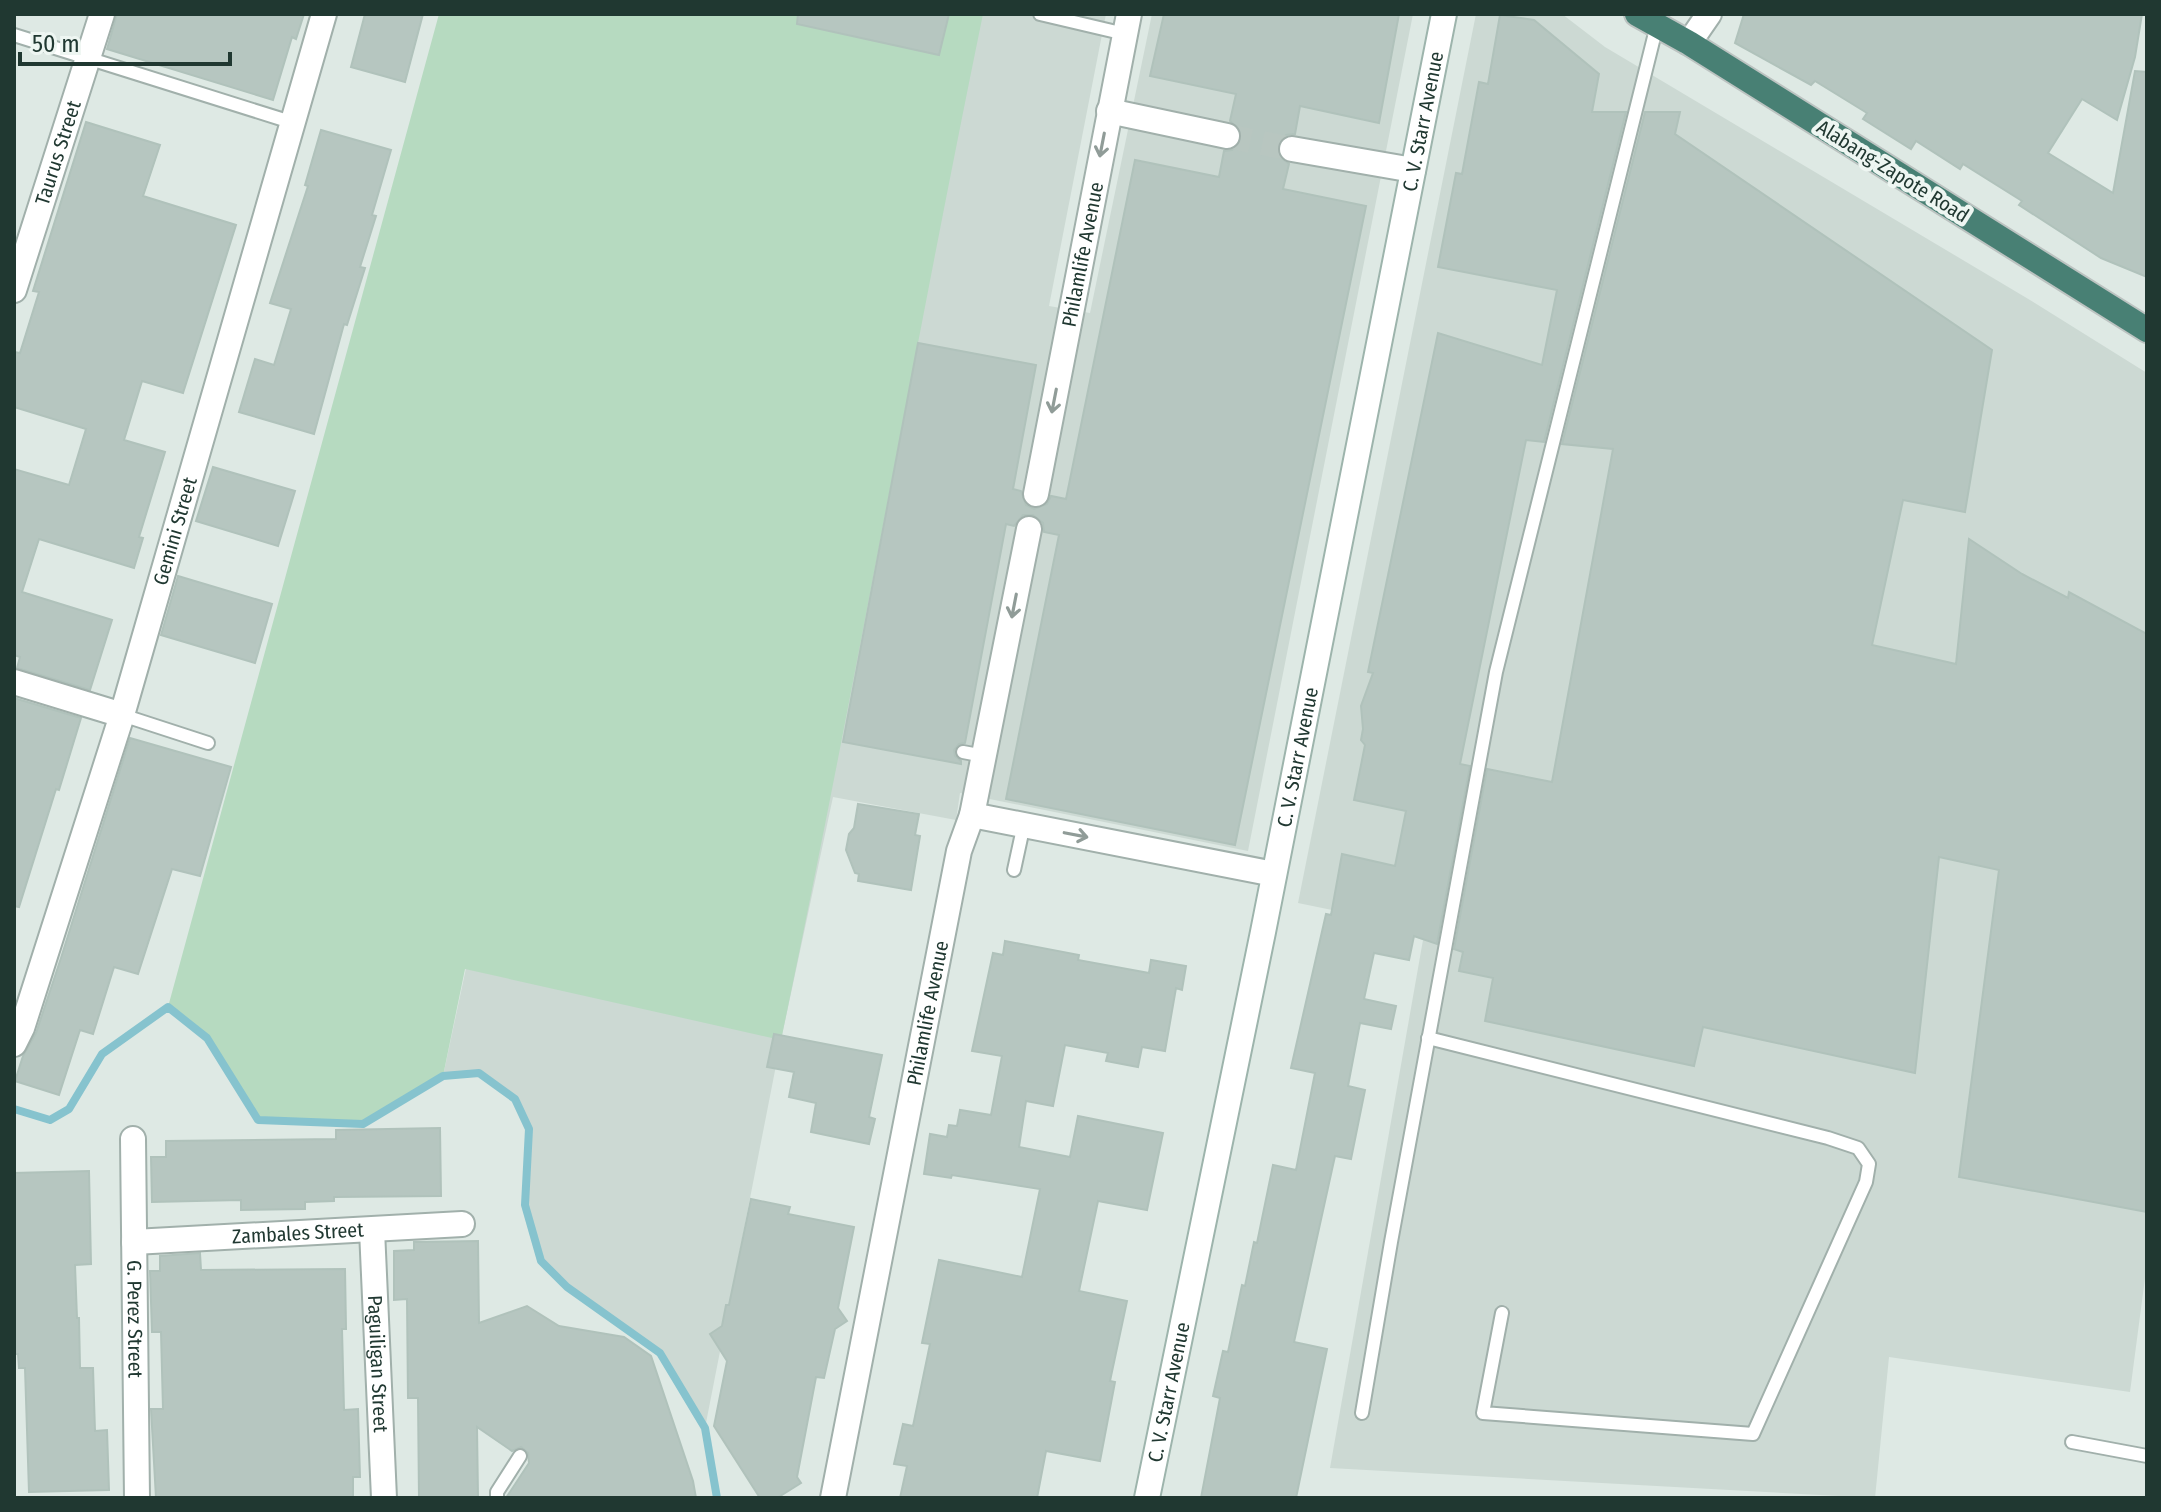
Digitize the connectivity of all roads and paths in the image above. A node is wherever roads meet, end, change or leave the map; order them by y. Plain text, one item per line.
1 (102, 14) edge
2 (324, 14) edge
3 (1040, 14) edge
4 (1444, 14) edge
5 (1709, 14) edge
6 (1647, 20) edge
7 (1127, 24) edge
8 (14, 35) edge
9 (1689, 43) junction
10 (89, 59) junction
11 (1109, 111) junction
12 (294, 123) junction
13 (1227, 136) tunnel mouth
14 (1292, 149) tunnel mouth
15 (1413, 170) junction
16 (14, 290) edge
17 (2147, 330) edge
18 (1036, 494) dead end
19 (1029, 529) dead end
20 (14, 682) edge
21 (122, 715) junction
22 (208, 743) dead end
23 (972, 815) junction
24 (1024, 824) junction
25 (1014, 870) dead end
26 (1274, 874) junction
27 (1428, 1038) junction
28 (14, 1044) edge
29 (133, 1139) dead end
30 (462, 1224) dead end
31 (372, 1230) junction
32 (134, 1242) junction
33 (1502, 1313) dead end
34 (1362, 1413) dead end
35 (2072, 1442) dead end
36 (520, 1456) dead end
37 (2147, 1456) edge
38 (137, 1498) edge
39 (384, 1498) edge
40 (497, 1498) edge
41 (833, 1498) edge
42 (1147, 1498) edge

1 - 10 street, Taurus Street
2 - 12 street, Gemini Street
3 - 7 lane
4 - 15 street, C. V. Starr Avenue
5 - 9 street
6 - 9 highway, Alabang-Zapote Road
6 - 27 lane
7 - 11 street, Philamlife Avenue
8 - 10 lane
9 - 17 highway, Alabang-Zapote Road
10 - 12 lane
10 - 16 street, Taurus Street
11 - 13 street
11 -> 18 street, Philamlife Avenue
12 - 21 street, Gemini Street
14 - 15 street
15 - 26 street, C. V. Starr Avenue
19 -> 23 street, Philamlife Avenue
20 - 21 street
21 - 22 lane
21 - 28 street, Gemini Street
23 - 24 street
23 - 41 street, Philamlife Avenue
24 - 25 lane
24 -> 26 street
26 - 42 street, C. V. Starr Avenue
27 - 33 lane
27 - 34 lane
29 - 32 street, G. Perez Street
30 - 31 street, Zambales Street
31 - 32 street, Zambales Street
31 - 39 street, Paguiligan Street
32 - 38 street, G. Perez Street
35 - 37 lane
36 - 40 lane

